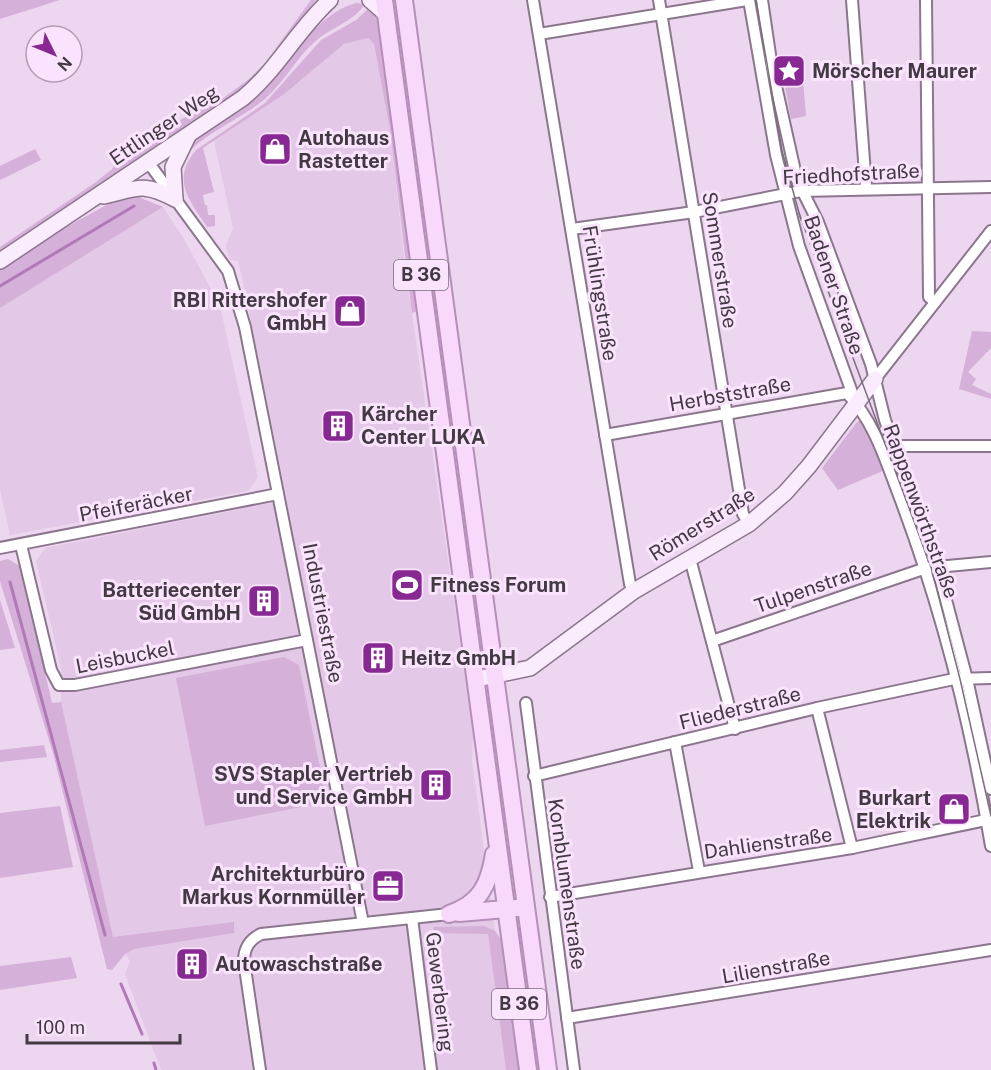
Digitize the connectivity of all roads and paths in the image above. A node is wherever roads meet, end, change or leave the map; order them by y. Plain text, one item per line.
1 (334, 0) edge
2 (370, 0) edge
3 (533, 0) edge
4 (659, 0) edge
5 (748, 0) edge
6 (762, 0) edge
7 (852, 0) edge
8 (926, 0) edge
9 (325, 3) edge
10 (407, 4) edge
11 (385, 7) edge
12 (662, 16) junction
13 (539, 34) junction
14 (188, 135) junction
15 (151, 167) junction
16 (866, 187) junction
17 (991, 187) edge
18 (927, 188) junction
19 (801, 191) junction
20 (786, 194) junction
21 (93, 199) junction
22 (175, 199) junction
23 (694, 212) junction
24 (572, 229) junction
25 (991, 231) edge
26 (0, 261) edge
27 (935, 302) junction
28 (875, 380) junction
29 (856, 404) junction
30 (726, 412) junction
31 (605, 435) junction
32 (895, 446) junction
33 (991, 446) edge
34 (278, 494) junction
35 (749, 524) junction
36 (21, 545) junction
37 (0, 548) edge
38 (688, 559) junction
39 (991, 562) edge
40 (932, 567) junction
41 (634, 591) junction
42 (307, 640) junction
43 (712, 641) junction
44 (496, 674) junction
45 (991, 678) edge
46 (477, 679) junction
47 (954, 679) junction
48 (967, 679) junction
49 (526, 703) dead end
50 (817, 708) junction
51 (735, 729) junction
52 (675, 742) junction
53 (534, 776) junction
54 (991, 789) edge
55 (989, 820) edge
56 (498, 836) junction
57 (991, 846) edge
58 (852, 848) junction
59 (699, 871) junction
60 (550, 897) junction
61 (527, 907) junction
62 (507, 909) junction
63 (449, 914) junction
64 (412, 918) junction
65 (363, 923) junction
66 (510, 937) junction
67 (991, 950) edge
68 (567, 1018) junction
69 (260, 1070) edge
70 (431, 1070) edge
71 (528, 1070) edge
72 (548, 1070) edge
73 (574, 1070) edge

1 - 9 main road, Ettlinger Weg
2 - 11 main road
3 - 13 street, Frühlingstraße
4 - 12 street, Sommerstraße
5 - 12 street
5 - 20 street, Badener Straße
6 - 19 street, Badener Straße
7 - 16 street
8 - 18 street
9 - 14 main road, Ettlinger Weg
10 - 44 main road, B 36
11 - 46 main road, B 36
12 - 13 street
12 - 23 street, Sommerstraße
13 - 24 street, Frühlingstraße
14 - 15 main road, Ettlinger Weg
14 - 22 main road
15 - 21 main road, Ettlinger Weg
15 - 22 street, Industriestraße
16 - 18 street, Friedhofstraße
16 - 19 street, Friedhofstraße
17 - 18 street, Friedhofstraße
18 - 27 street
19 - 20 street, Friedhofstraße
19 - 28 street, Badener Straße
20 - 23 street, Friedhofstraße
20 - 29 street, Badener Straße
21 - 22 main road
21 - 26 main road, Ettlinger Weg
22 - 34 street, Industriestraße
23 - 24 street, Friedhofstraße
23 - 30 street, Sommerstraße
24 - 31 street, Frühlingstraße
25 - 27 street, Römerstraße
27 - 28 street, Römerstraße
28 - 29 main road, Römerstraße
28 - 32 street, Rappenwörthstraße
29 - 30 street, Herbststraße
29 - 35 main road, Römerstraße
29 - 40 street, Rappenwörthstraße
30 - 31 street, Herbststraße
30 - 35 street, Sommerstraße
31 - 41 street, Frühlingstraße
32 - 33 street
32 - 40 street, Rappenwörthstraße
34 - 36 street, Pfeiferäcker
34 - 42 street, Industriestraße
35 - 38 main road, Römerstraße
36 - 37 street, Pfeiferäcker
36 - 42 street, Leisbuckel
38 - 41 main road, Römerstraße
38 - 43 street
39 - 40 street, Tulpenstraße
40 - 43 street, Tulpenstraße
40 - 47 street, Rappenwörthstraße
40 - 48 street, Rappenwörthstraße
41 - 44 main road, Römerstraße
42 - 65 street, Industriestraße
43 - 51 street
44 - 46 main road, Römerstraße
44 - 61 main road, B 36
45 - 48 street, Fliederstraße
46 - 56 main road, B 36
47 - 48 street, Fliederstraße
47 - 50 street, Fliederstraße
47 - 55 street, Rappenwörthstraße
48 - 54 street, Rappenwörthstraße
49 - 53 street, Kornblumenstraße
50 - 51 street, Fliederstraße
50 - 58 street
51 - 52 street, Fliederstraße
52 - 53 street, Fliederstraße
52 - 59 street
53 - 60 street, Kornblumenstraße
55 - 57 street, Rappenwörthstraße
55 - 58 street, Dahlienstraße
56 - 62 main road, B 36
56 - 63 main road
58 - 59 street, Dahlienstraße
59 - 60 street, Dahlienstraße
60 - 68 street, Kornblumenstraße
61 - 62 main road
61 - 72 main road, B 36
62 - 63 main road
62 - 66 main road, B 36
63 - 64 street
63 - 66 main road
64 - 65 street
64 - 70 street, Gewerbering
65 - 69 street
66 - 71 main road, B 36
67 - 68 street, Lilienstraße
68 - 73 street, Kornblumenstraße

